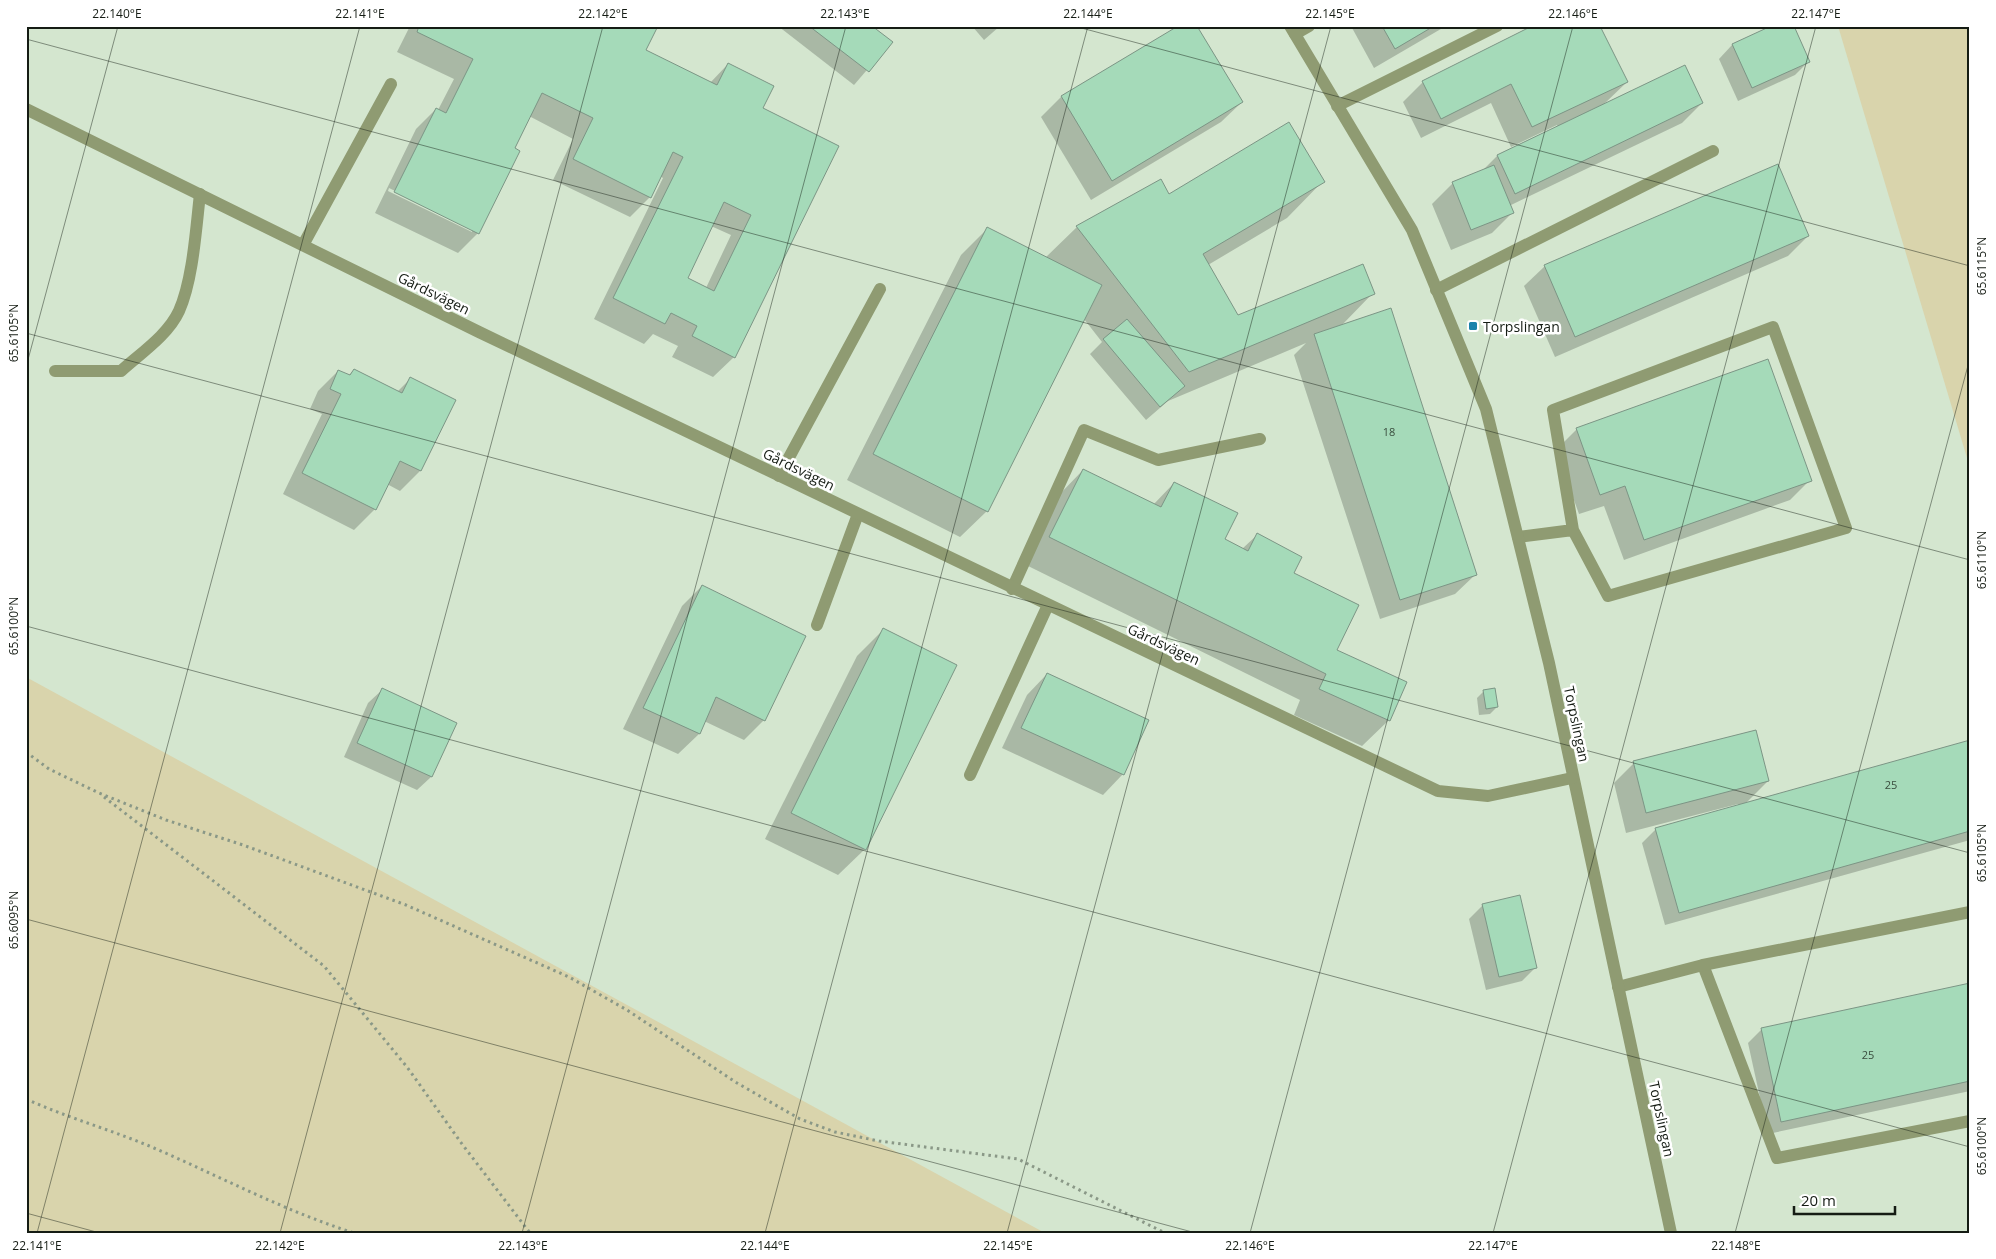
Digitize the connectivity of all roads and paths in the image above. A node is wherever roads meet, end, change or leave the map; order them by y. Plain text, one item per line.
1 (1309, 26) edge
2 (1497, 26) edge
3 (1292, 30) edge
4 (391, 84) dead end
5 (1337, 106) junction
6 (26, 109) edge
7 (1713, 151) dead end
8 (200, 194) junction
9 (303, 245) junction
10 (880, 289) dead end
11 (1436, 290) junction
12 (55, 371) dead end
13 (1260, 439) dead end
14 (779, 476) junction
15 (858, 514) junction
16 (1573, 530) junction
17 (1518, 537) junction
18 (1012, 588) junction
19 (1048, 605) junction
20 (817, 625) dead end
21 (26, 752) edge
22 (970, 775) dead end
23 (1572, 778) junction
24 (99, 794) junction
25 (1970, 912) edge
26 (1703, 965) junction
27 (1618, 987) junction
28 (26, 1099) edge
29 (1970, 1121) edge
30 (354, 1233) edge
31 (530, 1233) edge
32 (1165, 1233) edge
33 (1671, 1233) edge

1 - 3 street
2 - 5 street
3 - 5 street, Torpslingan
4 - 9 street
5 - 11 street, Torpslingan
6 - 8 street, Gårdsvägen
7 - 11 street
8 - 9 street, Gårdsvägen
8 - 12 street
9 - 14 street, Gårdsvägen
10 - 14 street
11 - 17 street, Torpslingan
13 - 18 street
14 - 15 street, Gårdsvägen
15 - 18 street, Gårdsvägen
15 - 20 street
16 - 16 street
16 - 17 street
17 - 23 street, Torpslingan
18 - 19 street, Gårdsvägen
19 - 22 street
19 - 23 street, Gårdsvägen
21 - 24 path
23 - 27 street, Torpslingan
24 - 31 path
24 - 32 path
25 - 26 street
26 - 27 street
26 - 29 street
27 - 33 street, Torpslingan
28 - 30 path

